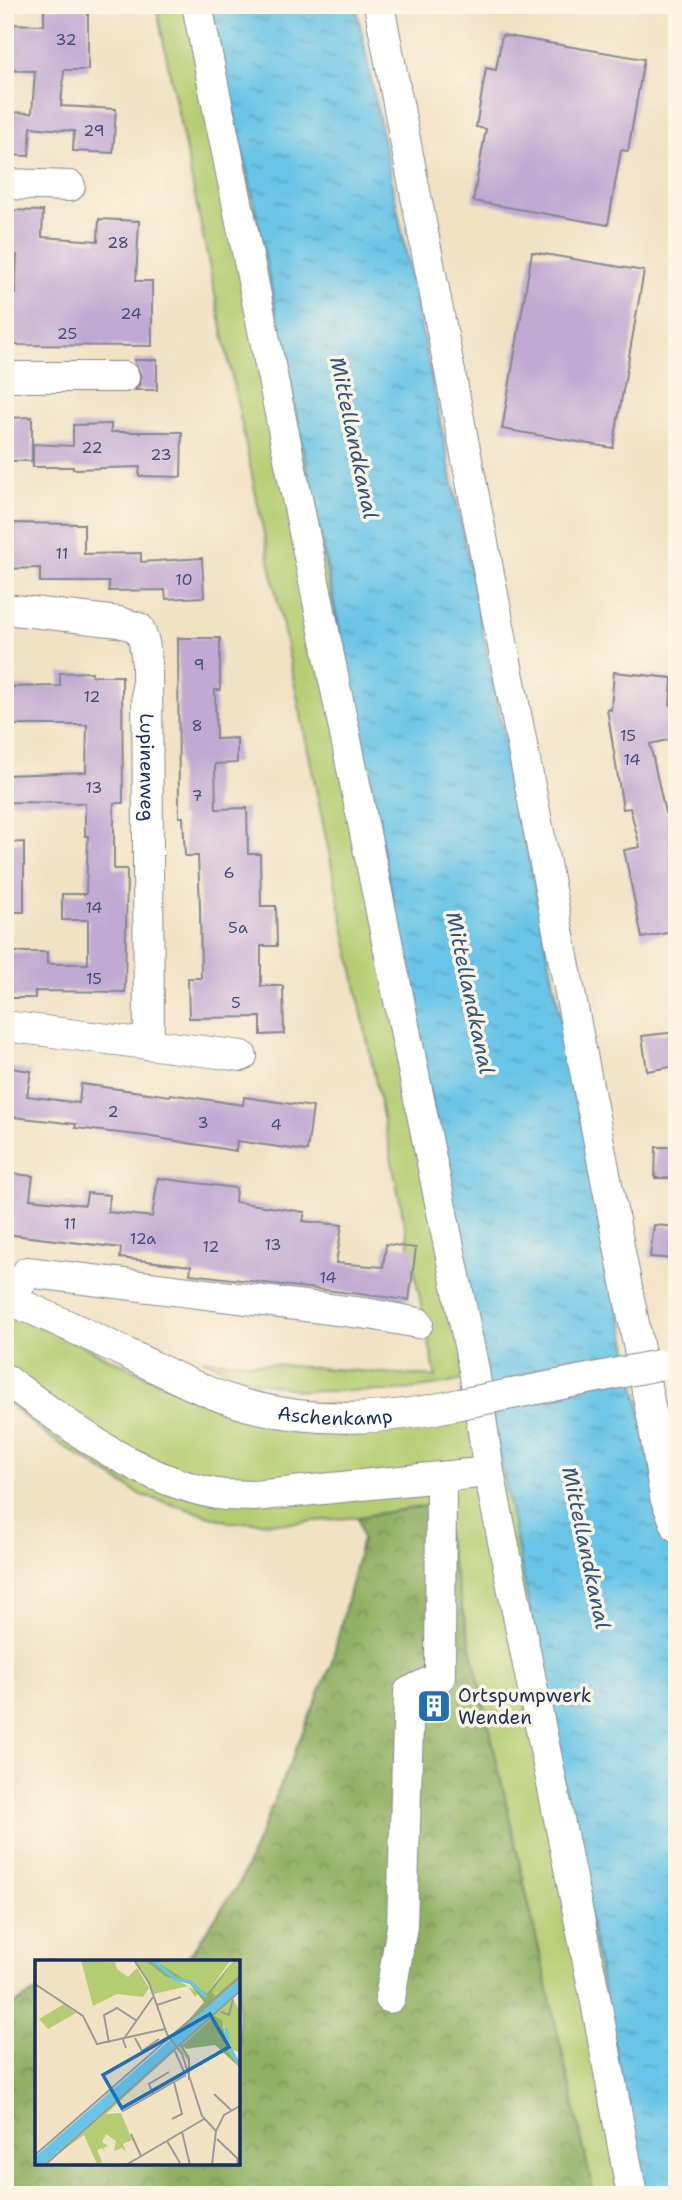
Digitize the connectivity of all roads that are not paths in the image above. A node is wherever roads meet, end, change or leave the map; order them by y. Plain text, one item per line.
1 (197, 5) edge
2 (379, 5) edge
3 (5, 184) edge
4 (70, 186) dead end
5 (5, 377) edge
6 (124, 377) dead end
7 (5, 609) edge
8 (5, 1027) edge
9 (149, 1043) junction
10 (242, 1056) dead end
11 (8, 1300) edge
12 (418, 1323) dead end
13 (668, 1364) edge
14 (5, 1379) edge
15 (489, 1472) junction
16 (441, 1478) junction
17 (677, 1527) edge
18 (390, 1998) dead end
19 (632, 2195) edge

1 - 15 street
2 - 17 street
3 - 4 street
5 - 6 street
7 - 9 street, Lupinenweg
8 - 9 street
9 - 10 street
11 - 12 street, Aschenkamp
11 - 13 street, Aschenkamp, bridge
14 - 16 street
15 - 16 street
15 - 19 street
16 - 18 street

